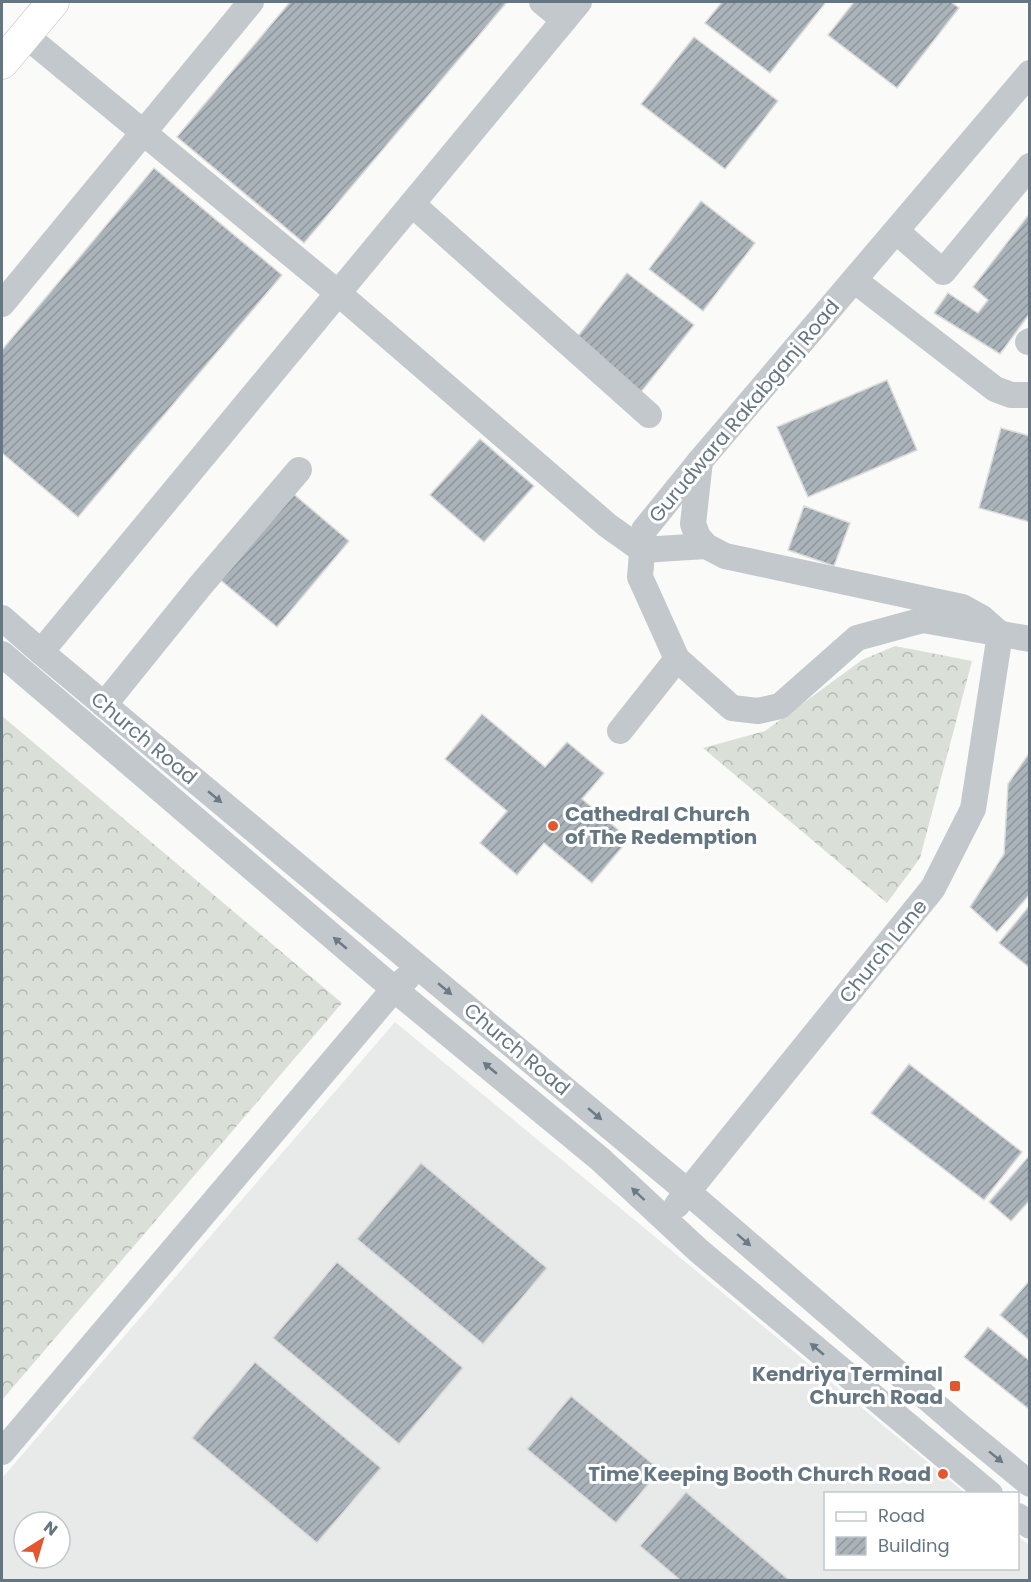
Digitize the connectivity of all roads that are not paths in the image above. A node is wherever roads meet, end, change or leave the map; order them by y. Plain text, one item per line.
1 (53, 2) edge
2 (251, 2) edge
3 (542, 2) edge
4 (572, 11) edge
5 (25, 34) junction
6 (2, 63) edge
7 (1029, 73) edge
8 (144, 132) junction
9 (1029, 166) edge
10 (412, 204) junction
11 (896, 231) junction
12 (854, 280) junction
13 (338, 293) junction
14 (2, 304) edge
15 (1029, 395) edge
16 (649, 415) dead end
17 (700, 460) junction
18 (299, 470) dead end
19 (706, 546) junction
20 (642, 550) junction
21 (2, 618) edge
22 (1000, 634) junction
23 (1029, 639) edge
24 (41, 652) junction
25 (2, 654) edge
26 (677, 659) junction
27 (113, 713) junction
28 (620, 731) dead end
29 (105, 742) junction
30 (420, 968) junction
31 (394, 989) junction
32 (687, 1192) junction
33 (665, 1219) junction
34 (963, 1430) junction
35 (2, 1452) edge
36 (943, 1454) junction
37 (1029, 1484) edge
38 (988, 1492) edge

1 - 5 main road
2 - 8 street
3 - 4 street
4 - 10 street
5 - 6 main road
5 - 8 street
7 - 11 street, Gurudwara Rakabganj Road
8 - 13 street
8 - 14 street
9 - 11 street
10 - 13 street
10 - 16 street
11 - 12 street, Gurudwara Rakabganj Road
12 - 15 street
12 - 17 street, Gurudwara Rakabganj Road
13 - 20 street
13 - 24 street
17 - 19 street
17 - 20 street, Gurudwara Rakabganj Road
18 - 27 street
19 - 20 street
19 - 22 street
20 - 26 street, Gurudwara Rakabganj Road
21 - 24 street, Church Road
22 - 23 street, Gurudwara Rakabganj Road
22 - 26 street, Gurudwara Rakabganj Road
22 - 32 street, Church Lane
24 - 27 street, Church Road
25 - 29 street, Church Road
26 - 28 street
27 - 29 street
27 -> 30 street, Church Road
31 -> 29 street, Church Road
30 - 31 street
30 -> 32 street, Church Road
33 -> 31 street, Church Road
31 - 35 street
32 - 33 street, Church Lane
32 -> 34 street, Church Road
36 -> 33 street, Church Road
34 - 36 street
34 -> 37 street, Church Road
36 - 38 street, Church Road

